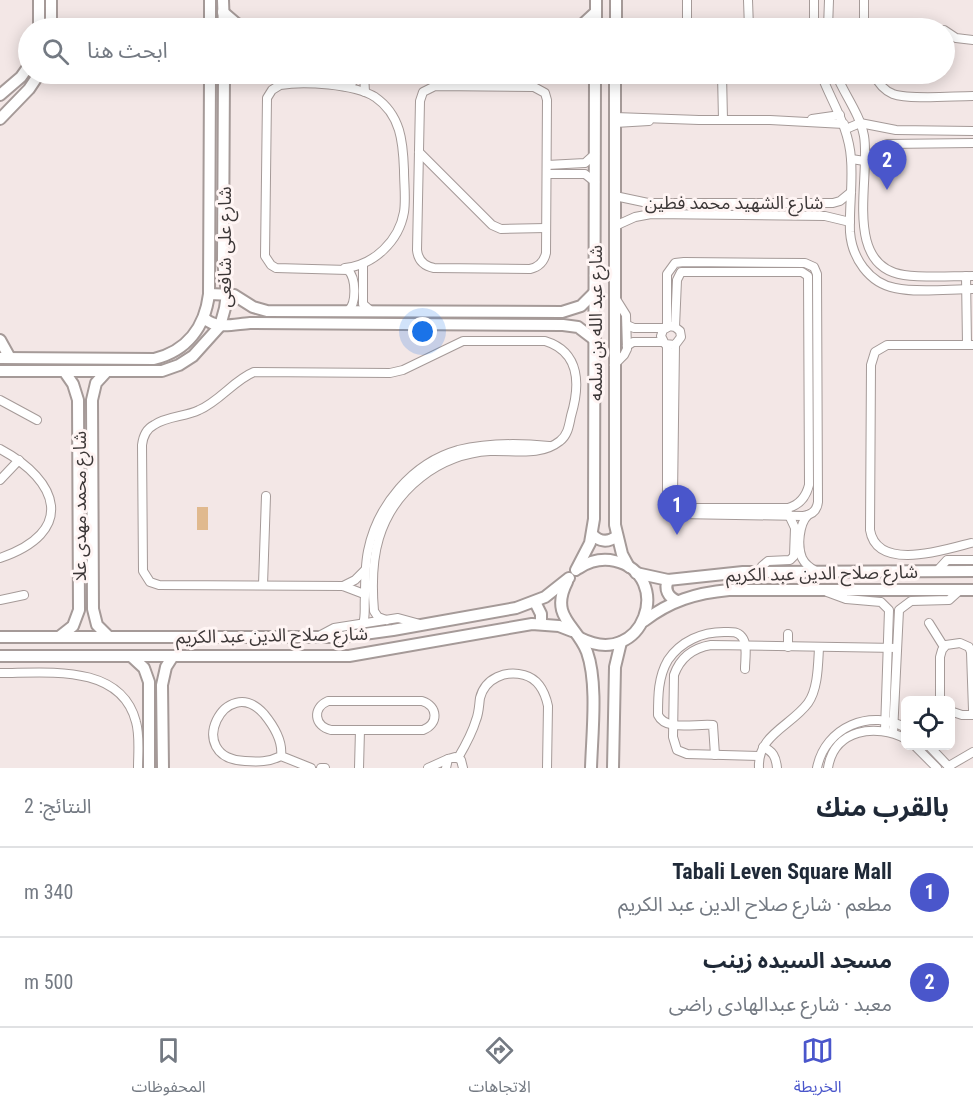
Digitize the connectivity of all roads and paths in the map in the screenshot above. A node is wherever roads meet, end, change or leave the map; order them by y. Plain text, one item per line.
1 (39, 0) edge
2 (51, 0) edge
3 (210, 0) edge
4 (223, 0) edge
5 (596, 0) edge
6 (616, 0) edge
7 (687, 0) edge
8 (748, 0) edge
9 (814, 0) edge
10 (828, 0) edge
11 (864, 0) edge
12 (223, 12) junction
13 (596, 12) junction
14 (39, 18) edge
15 (51, 18) edge
16 (210, 18) edge
17 (223, 18) edge
18 (230, 18) edge
19 (590, 18) edge
20 (596, 18) edge
21 (615, 18) edge
22 (687, 18) edge
23 (749, 18) edge
24 (813, 18) edge
25 (828, 18) edge
26 (864, 18) edge
27 (955, 37) edge
28 (973, 40) edge
29 (18, 79) edge
30 (32, 84) edge
31 (210, 84) edge
32 (224, 84) edge
33 (350, 84) edge
34 (365, 84) edge
35 (596, 84) edge
36 (615, 84) edge
37 (722, 84) edge
38 (826, 84) edge
39 (841, 84) edge
40 (880, 84) edge
41 (345, 86) junction
42 (365, 92) junction
43 (0, 94) edge
44 (973, 96) edge
45 (840, 115) junction
46 (0, 119) edge
47 (615, 120) junction
48 (723, 120) junction
49 (804, 121) junction
50 (860, 123) junction
51 (845, 127) junction
52 (973, 131) edge
53 (973, 143) edge
54 (419, 152) junction
55 (596, 152) junction
56 (851, 159) junction
57 (865, 161) junction
58 (547, 165) junction
59 (547, 174) junction
60 (595, 182) junction
61 (851, 192) junction
62 (615, 196) junction
63 (850, 222) junction
64 (615, 226) junction
65 (546, 228) junction
66 (867, 246) junction
67 (855, 253) junction
68 (734, 262) junction
69 (752, 262) junction
70 (363, 264) junction
71 (345, 268) junction
72 (734, 272) junction
73 (752, 272) junction
74 (970, 276) edge
75 (595, 278) junction
76 (615, 278) junction
77 (353, 282) junction
78 (362, 282) junction
79 (970, 289) edge
80 (595, 292) junction
81 (209, 294) junction
82 (227, 294) junction
83 (615, 298) junction
84 (348, 311) junction
85 (371, 311) junction
86 (204, 318) junction
87 (627, 325) junction
88 (220, 326) junction
89 (669, 327) junction
90 (0, 340) edge
91 (595, 340) junction
92 (669, 344) junction
93 (627, 345) junction
94 (970, 345) edge
95 (5, 358) edge
96 (41, 359) junction
97 (614, 365) junction
98 (0, 370) edge
99 (41, 371) junction
100 (64, 371) junction
101 (107, 371) junction
102 (0, 400) edge
103 (813, 405) junction
104 (37, 420) dead end
105 (0, 449) edge
106 (467, 451) junction
107 (19, 460) junction
108 (0, 480) edge
109 (266, 496) dead end
110 (788, 512) junction
111 (808, 515) junction
112 (592, 534) junction
113 (617, 536) junction
114 (972, 541) edge
115 (0, 558) edge
116 (798, 558) junction
117 (973, 560) edge
118 (365, 570) junction
119 (632, 570) junction
120 (937, 571) junction
121 (973, 571) edge
122 (761, 572) junction
123 (817, 572) junction
124 (573, 574) junction
125 (369, 580) junction
126 (668, 580) junction
127 (263, 585) junction
128 (343, 586) junction
129 (823, 590) junction
130 (960, 590) junction
131 (973, 590) edge
132 (364, 594) junction
133 (24, 595) dead end
134 (0, 600) edge
135 (677, 601) junction
136 (535, 602) junction
137 (369, 606) junction
138 (386, 620) junction
139 (643, 621) junction
140 (929, 622) dead end
141 (363, 624) junction
142 (540, 624) junction
143 (422, 625) junction
144 (576, 634) junction
145 (788, 634) dead end
146 (0, 637) edge
147 (58, 637) junction
148 (89, 637) junction
149 (110, 637) junction
150 (317, 637) junction
151 (621, 642) junction
152 (970, 642) edge
153 (745, 646) junction
154 (788, 647) junction
155 (819, 648) junction
156 (893, 648) junction
157 (944, 648) junction
158 (0, 656) edge
159 (90, 656) junction
160 (131, 656) junction
161 (173, 656) junction
162 (745, 669) dead end
163 (0, 673) edge
164 (164, 675) junction
165 (148, 678) junction
166 (614, 681) junction
167 (593, 683) junction
168 (941, 696) edge
169 (973, 710) edge
170 (955, 712) edge
171 (973, 715) edge
172 (891, 721) junction
173 (673, 724) junction
174 (901, 726) edge
175 (360, 730) junction
176 (889, 731) junction
177 (901, 737) edge
178 (763, 747) junction
179 (919, 750) edge
180 (933, 750) edge
181 (973, 752) edge
182 (715, 755) junction
183 (281, 756) junction
184 (759, 756) junction
185 (458, 758) junction
186 (447, 764) edge
187 (949, 767) edge
188 (138, 768) edge
189 (148, 768) edge
190 (163, 768) edge
191 (311, 768) edge
192 (359, 768) edge
193 (428, 768) edge
194 (463, 768) edge
195 (547, 768) edge
196 (591, 768) edge
197 (613, 768) edge
198 (759, 768) edge
199 (777, 768) edge
200 (817, 768) edge
201 (828, 768) edge
202 (938, 768) edge

1 - 14 main road
2 - 15 main road
3 - 16 main road
4 - 12 main road
5 - 13 main road
6 - 21 main road
7 - 22 street
8 - 23 street
9 - 24 street
10 - 25 street
11 - 26 street
12 - 17 main road
12 - 18 main road
13 - 19 main road
13 - 20 main road
27 - 28 street
29 - 43 main road
30 - 46 main road
31 - 81 main road, شارع على شافعى
32 - 82 main road, شارع على شافعى
33 - 41 street
34 - 42 street
35 - 55 main road, شارع عبد الله بن سلمه
36 - 47 main road, شارع عبد الله بن سلمه
37 - 48 street
38 - 45 street
39 - 50 street
40 - 44 street
41 - 42 street
41 - 71 street
42 - 70 street
45 - 49 street
45 - 51 street
47 - 48 street
47 - 62 main road, شارع عبد الله بن سلمه
48 - 49 street
49 - 51 street
50 - 51 street
50 - 52 street
50 - 57 street
51 - 56 street
53 - 57 street
54 - 58 street
54 - 65 street
54 - 65 street
55 - 58 street
55 - 60 main road, شارع عبد الله بن سلمه
56 - 57 street
56 - 61 street
57 - 66 street
58 - 59 street
59 - 60 street
59 - 65 street
60 - 75 main road, شارع عبد الله بن سلمه
61 - 62 street, شارع الشهيد محمد فطين
61 - 63 street
62 - 64 main road, شارع عبد الله بن سلمه
63 - 64 street, شارع الشهيد محمد فطين
63 - 67 street
64 - 76 main road, شارع عبد الله بن سلمه
66 - 67 street
66 - 74 street
67 - 79 street
68 - 69 street
68 - 72 street
68 - 89 street
69 - 73 street
69 - 103 street
70 - 71 street
70 - 78 street
71 - 77 street
72 - 73 street
72 - 89 street
73 - 103 street
74 - 79 street
75 - 76 main road
75 - 80 main road, شارع عبد الله بن سلمه
76 - 83 main road, شارع عبد الله بن سلمه
77 - 78 street
77 - 84 street
78 - 85 street
79 - 94 street
80 - 85 main road
80 - 91 main road, شارع عبد الله بن سلمه
81 - 82 main road
81 - 86 main road, شارع على شافعى
82 - 84 main road
82 - 88 main road, شارع على شافعى
83 - 87 street
83 - 97 main road, شارع عبد الله بن سلمه
84 - 85 main road
86 - 88 main road
86 - 96 main road, شارع على شافعى
87 - 89 street
87 - 93 street
88 - 91 main road
88 - 101 main road, شارع على شافعى
89 - 92 street
89 - 92 street
90 - 95 main road, شارع على شافعى
91 - 112 main road, شارع عبد الله بن سلمه
92 - 93 street
92 - 110 street
93 - 97 street
94 - 114 street
95 - 96 main road, شارع على شافعى
96 - 99 main road
97 - 113 main road, شارع عبد الله بن سلمه
98 - 99 main road, شارع على شافعى
99 - 100 main road, شارع على شافعى
100 - 101 main road, شارع على شافعى
100 - 147 main road, شارع محمد مهدى علا
101 - 149 main road, شارع محمد مهدى علا
102 - 104 street
103 - 110 street
103 - 111 street
105 - 107 street
106 - 118 street
106 - 125 street
106 - 127 street
107 - 108 street
107 - 115 street
109 - 127 street
110 - 111 street
110 - 116 street
111 - 116 street
112 - 113 main road
112 - 124 main road, شارع عبد الله بن سلمه
113 - 119 main road, شارع عبد الله بن سلمه
116 - 122 street
116 - 123 street
117 - 120 street
118 - 125 street
118 - 128 street
119 - 124 main road
119 - 126 main road, شارع صلاح الدين عبد الكريم
119 - 139 main road
120 - 121 main road, شارع صلاح الدين عبد الكريم
120 - 123 main road, شارع صلاح الدين عبد الكريم
122 - 123 main road, شارع صلاح الدين عبد الكريم
122 - 126 main road, شارع صلاح الدين عبد الكريم
124 - 136 main road, شارع صلاح الدين عبد الكريم
124 - 144 main road
125 - 132 street
125 - 137 street
126 - 135 main road
127 - 128 street
128 - 132 street
129 - 130 main road, شارع صلاح الدين عبد الكريم
129 - 135 main road, شارع صلاح الدين عبد الكريم
129 - 156 street
130 - 131 main road, شارع صلاح الدين عبد الكريم
130 - 156 street
132 - 137 street
133 - 134 street
135 - 139 main road, شارع صلاح الدين عبد الكريم
136 - 142 main road
136 - 143 main road, شارع صلاح الدين عبد الكريم
137 - 138 street
137 - 141 street
138 - 141 street
138 - 143 street
139 - 151 main road
140 - 157 street
141 - 150 street
142 - 144 main road, شارع صلاح الدين عبد الكريم
142 - 161 main road, شارع صلاح الدين عبد الكريم
143 - 150 main road, شارع صلاح الدين عبد الكريم
144 - 151 main road
144 - 167 main road
145 - 154 street
146 - 147 main road, شارع صلاح الدين عبد الكريم
147 - 148 main road, شارع صلاح الدين عبد الكريم
148 - 149 main road, شارع صلاح الدين عبد الكريم
148 - 159 main road
149 - 150 main road, شارع صلاح الدين عبد الكريم
151 - 166 main road
152 - 157 street
152 - 169 street
153 - 154 street
153 - 162 street
153 - 173 street
153 - 173 street
154 - 155 street
155 - 156 street
155 - 178 street
156 - 172 street
157 - 168 street
158 - 159 main road, شارع صلاح الدين عبد الكريم
159 - 160 main road, شارع صلاح الدين عبد الكريم
160 - 161 main road, شارع صلاح الدين عبد الكريم
160 - 165 main road
161 - 164 main road
163 - 188 street
164 - 165 main road
164 - 190 main road
165 - 189 main road
166 - 167 main road
166 - 197 main road
167 - 196 main road
170 - 171 street
172 - 174 street
172 - 176 street
172 - 200 street
173 - 182 street
173 - 182 street
175 - 175 street
175 - 192 street
176 - 177 street
176 - 201 street
178 - 184 street
178 - 199 street
179 - 202 street
180 - 187 street
181 - 187 street
182 - 184 street
183 - 183 street
183 - 191 street
184 - 198 street
185 - 186 street
185 - 194 street
185 - 195 street
186 - 193 street

